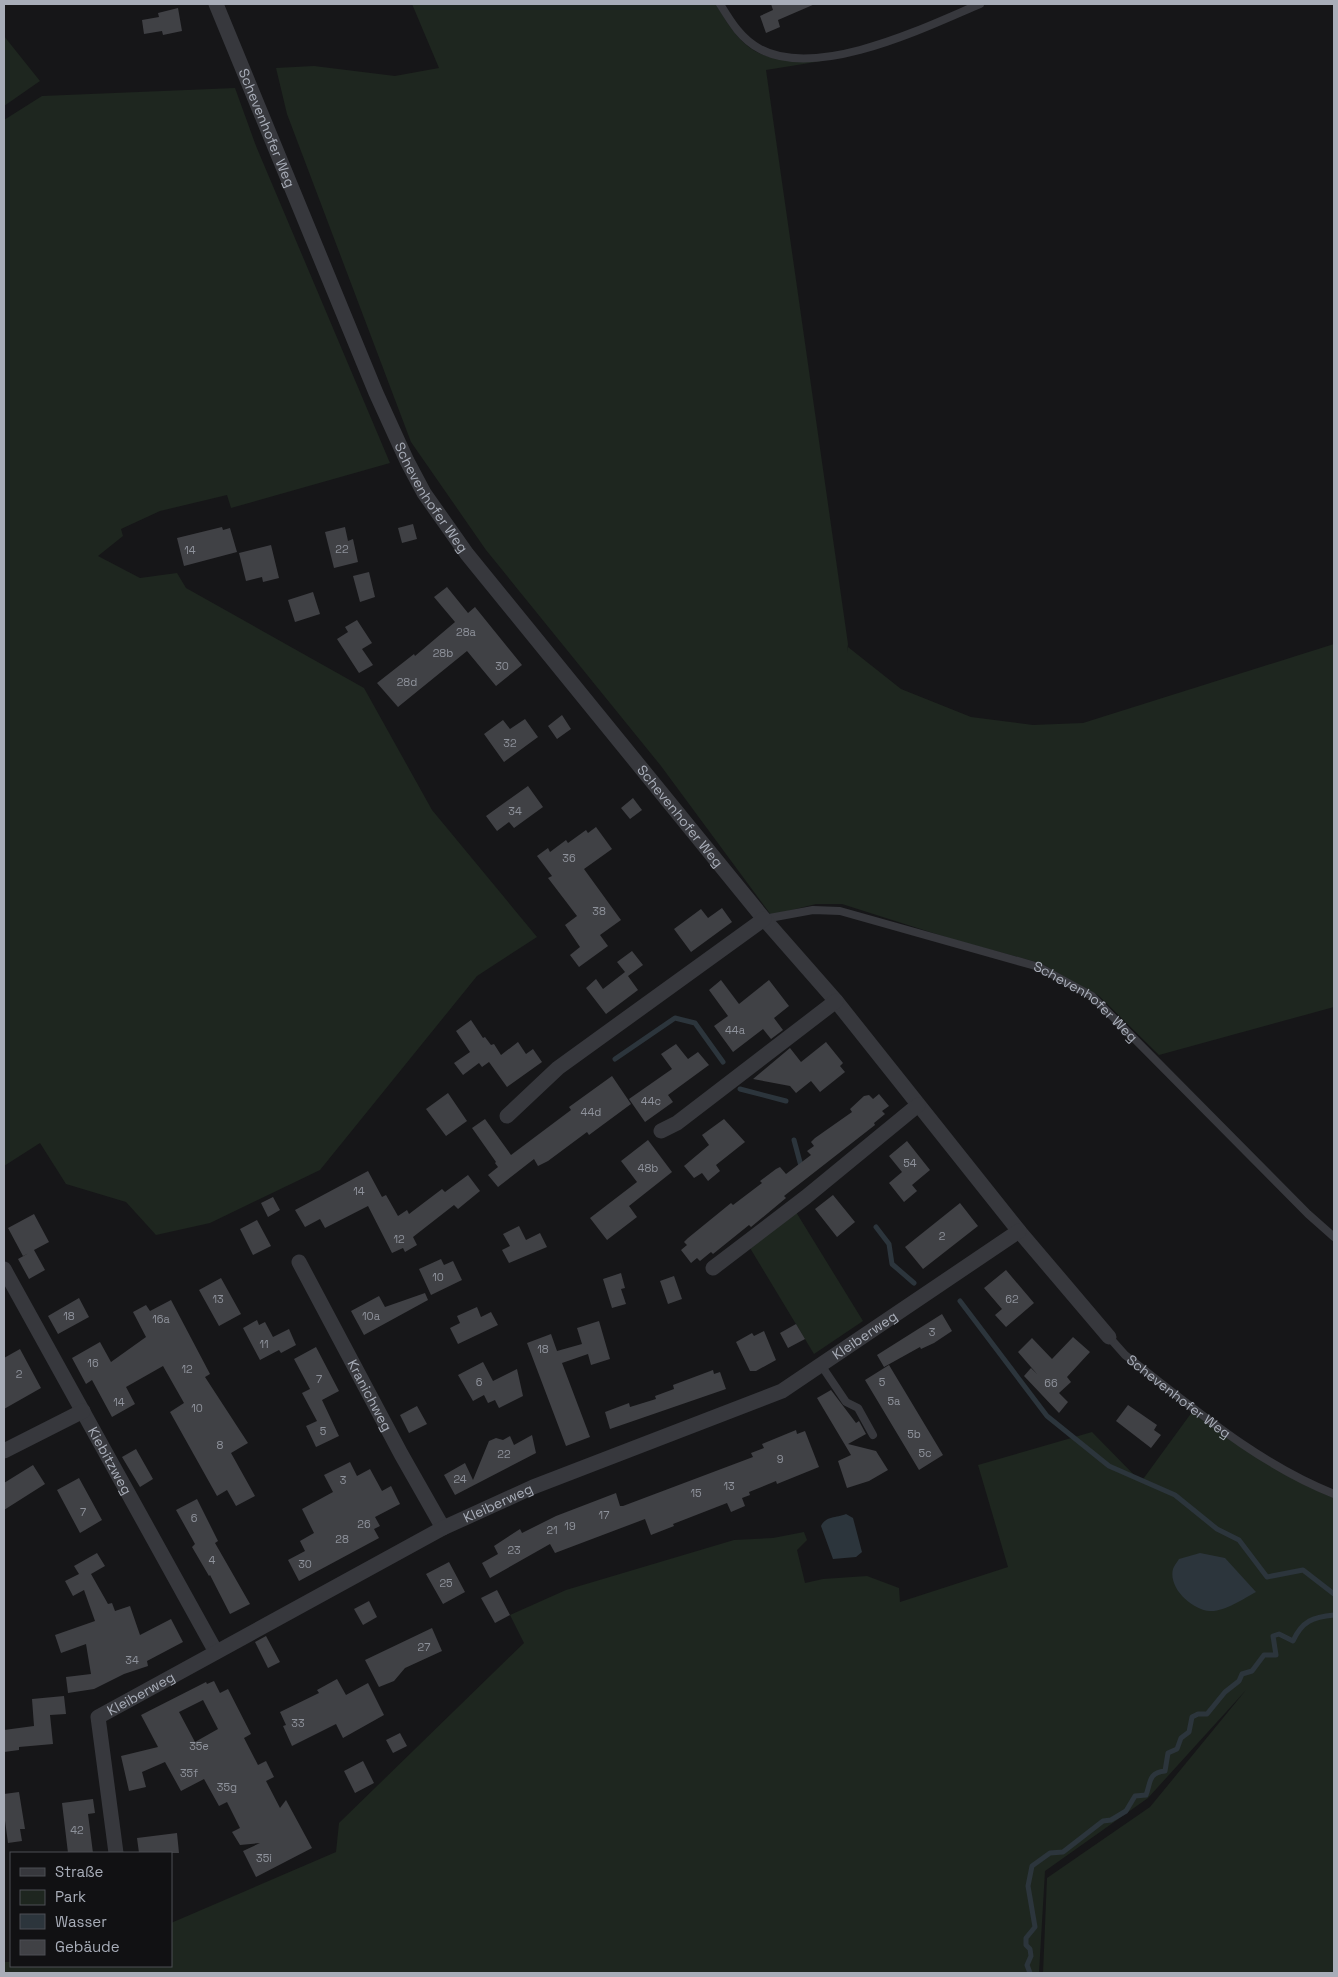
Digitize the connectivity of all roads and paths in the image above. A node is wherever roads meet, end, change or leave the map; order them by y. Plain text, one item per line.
1 (216, 4) edge
2 (720, 4) edge
3 (980, 4) edge
4 (764, 919) junction
5 (836, 1001) junction
6 (918, 1104) junction
7 (507, 1116) dead end
8 (661, 1131) dead end
9 (1018, 1231) junction
10 (1334, 1237) edge
11 (299, 1262) dead end
12 (713, 1268) dead end
13 (4, 1269) edge
14 (1109, 1337) joint
15 (821, 1365) junction
16 (83, 1411) junction
17 (874, 1435) dead end
18 (4, 1451) edge
19 (1334, 1494) edge
20 (443, 1528) junction
21 (216, 1652) junction
22 (116, 1852) edge

1 - 4 street, Schevenhofer Weg
2 - 3 lane
4 - 5 street, Schevenhofer Weg
4 - 7 street, Schevenhofer Weg
4 - 10 lane, Schevenhofer Weg
5 - 6 street, Schevenhofer Weg
5 - 8 street
6 - 9 street, Schevenhofer Weg
6 - 12 street
9 - 14 street, Schevenhofer Weg
9 - 15 street, Kleiberweg
11 - 20 street, Kranichweg
13 - 16 street, Kiebitzweg
14 - 19 lane, Schevenhofer Weg
15 - 17 lane
15 - 20 street, Kleiberweg
16 - 18 street
16 - 21 street, Kiebitzweg
20 - 21 street, Kleiberweg
21 - 22 street, Kleiberweg

